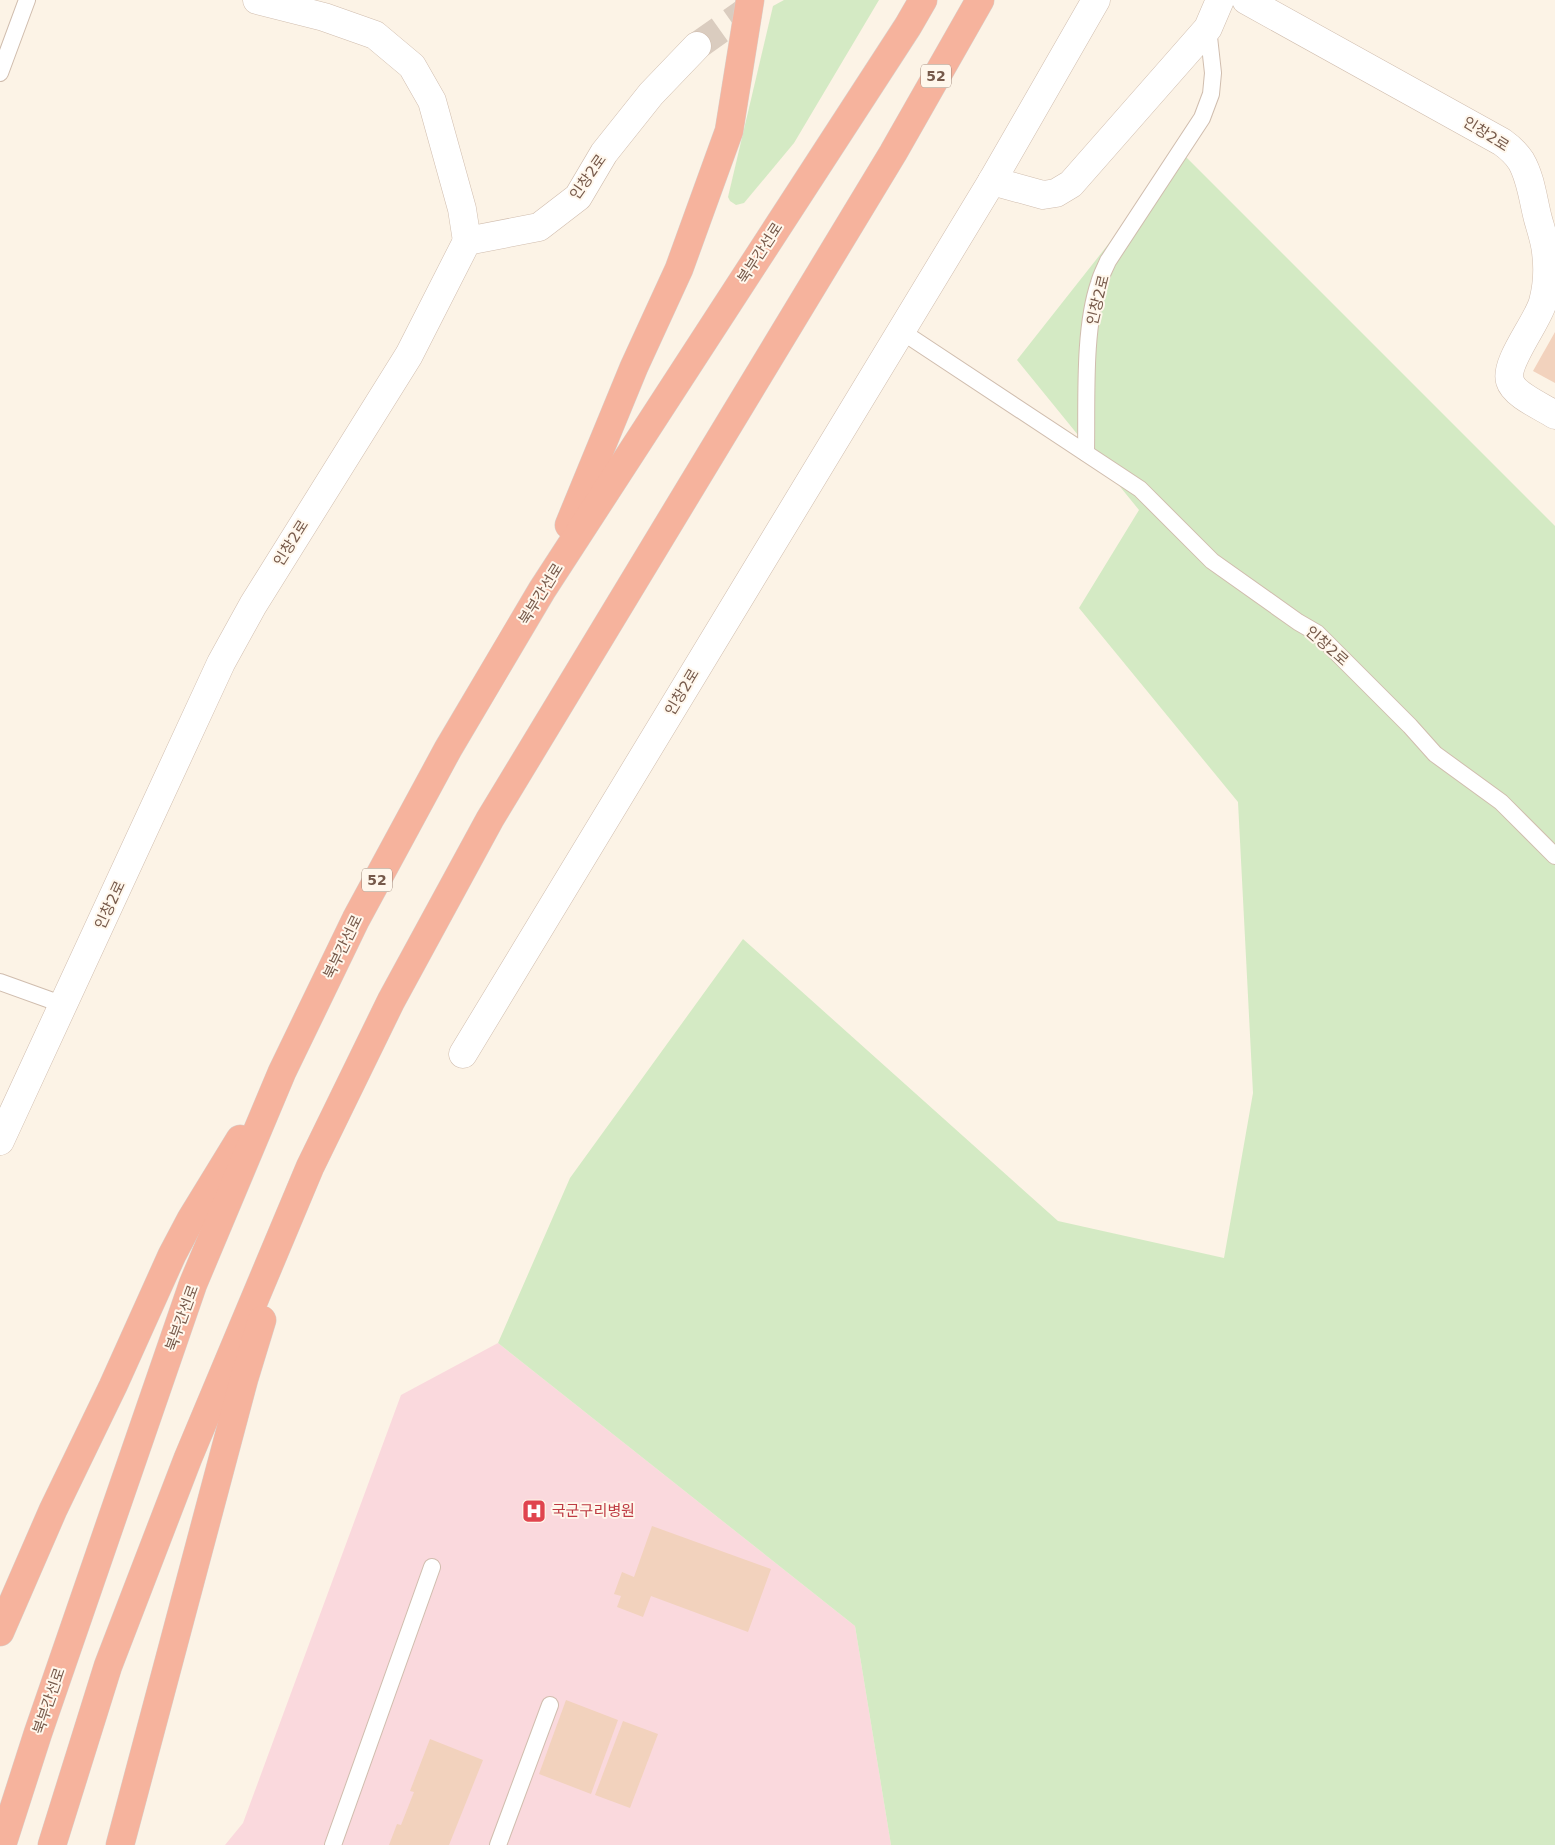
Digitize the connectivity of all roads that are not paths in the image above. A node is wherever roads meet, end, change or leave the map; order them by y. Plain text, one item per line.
1 (27, 0) edge
2 (257, 0) edge
3 (750, 0) edge
4 (923, 0) edge
5 (980, 0) edge
6 (990, 0) edge
7 (1096, 0) edge
8 (1220, 0) edge
9 (1246, 0) edge
10 (328, 9) edge
11 (1208, 28) junction
12 (697, 46) tunnel mouth
13 (0, 73) edge
14 (893, 153) junction
15 (992, 181) junction
16 (467, 241) junction
17 (901, 331) junction
18 (1555, 415) edge
19 (1086, 452) junction
20 (542, 590) junction
21 (1555, 856) edge
22 (0, 982) edge
23 (64, 1004) junction
24 (463, 1054) dead end
25 (282, 1072) junction
26 (0, 1141) edge
27 (310, 1167) junction
28 (432, 1567) dead end
29 (0, 1632) edge
30 (550, 1705) dead end
31 (2, 1845) edge
32 (52, 1845) edge
33 (120, 1845) edge
34 (333, 1845) edge
35 (498, 1845) edge

1 - 13 lane
2 - 10 street
3 - 20 highway
4 - 20 highway, 북부간선로 / 52
5 - 14 highway, 52
6 - 14 highway
7 - 15 street, 인창2로
8 - 11 street
9 - 18 street, 인창2로
10 - 16 street
11 - 15 street
11 - 19 lane, 인창2로
12 - 16 street, 인창2로
14 - 27 highway, 52
15 - 17 street, 인창2로
16 - 23 street, 인창2로
17 - 19 lane, 인창2로
17 - 24 street, 인창2로
19 - 21 lane, 인창2로
20 - 25 highway, 북부간선로 / 52
22 - 23 lane
23 - 26 street, 인창2로
25 - 29 highway
25 - 31 highway, 북부간선로 / 52
27 - 32 highway, 52
27 - 33 highway
28 - 34 lane
30 - 35 lane

